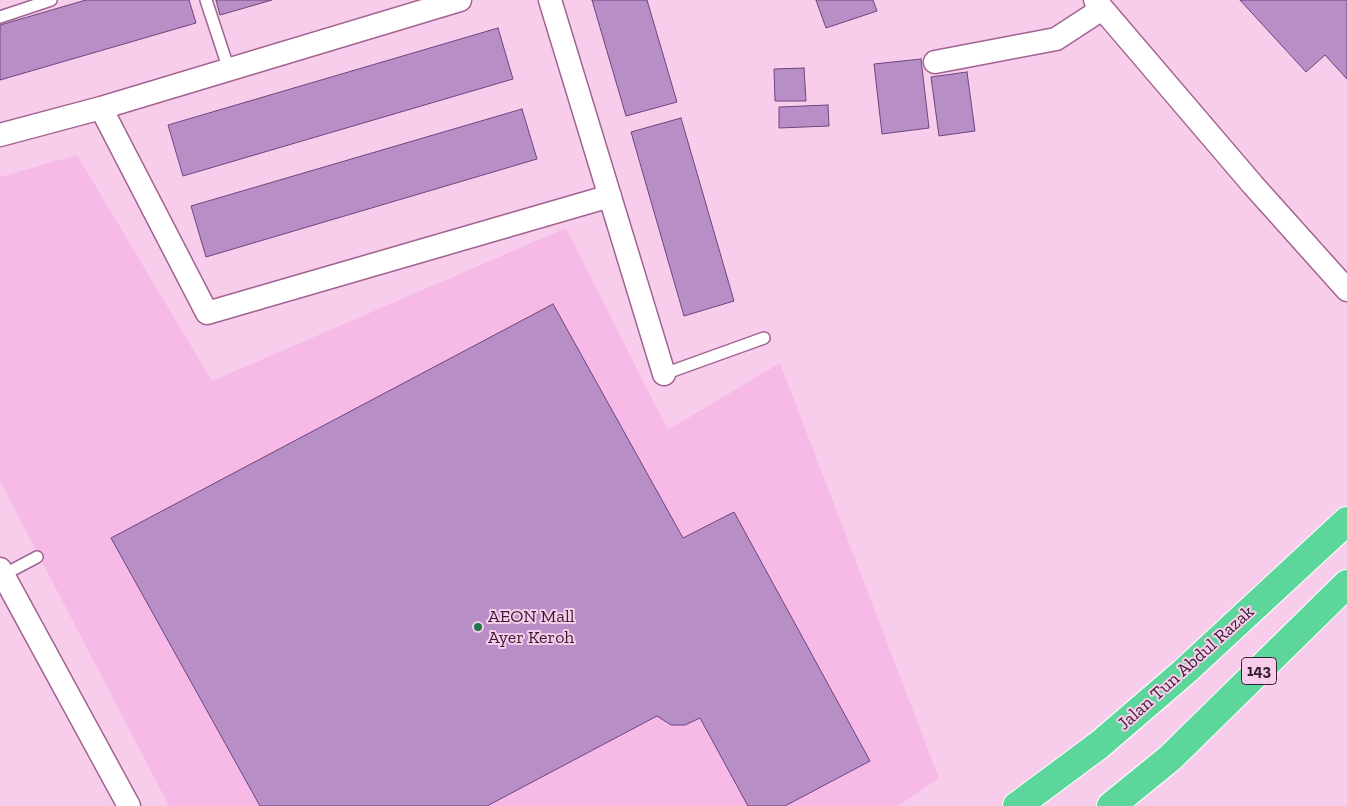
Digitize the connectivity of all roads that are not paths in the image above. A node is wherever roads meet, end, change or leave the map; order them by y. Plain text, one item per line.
1 (51, 0) edge
2 (206, 0) edge
3 (460, 0) edge
4 (550, 0) edge
5 (1098, 4) edge
6 (0, 17) edge
7 (935, 62) dead end
8 (229, 70) junction
9 (101, 108) junction
10 (0, 135) edge
11 (610, 196) junction
12 (1306, 246) junction
13 (1347, 267) edge
14 (1347, 290) edge
15 (764, 338) dead end
16 (664, 374) joint
17 (1347, 521) edge
18 (37, 557) dead end
19 (2, 572) edge
20 (1347, 584) edge
21 (129, 806) edge
22 (1017, 806) edge
23 (1111, 806) edge

1 - 6 lane
2 - 8 lane
3 - 8 street
4 - 11 street
5 - 7 street
5 - 12 street
8 - 9 street
9 - 10 street
9 - 11 street
11 - 16 street
12 - 13 street
12 - 14 street
15 - 16 lane
17 - 22 highway, Jalan Tun Abdul Razak
18 - 19 lane
19 - 21 street
20 - 23 highway, 143

